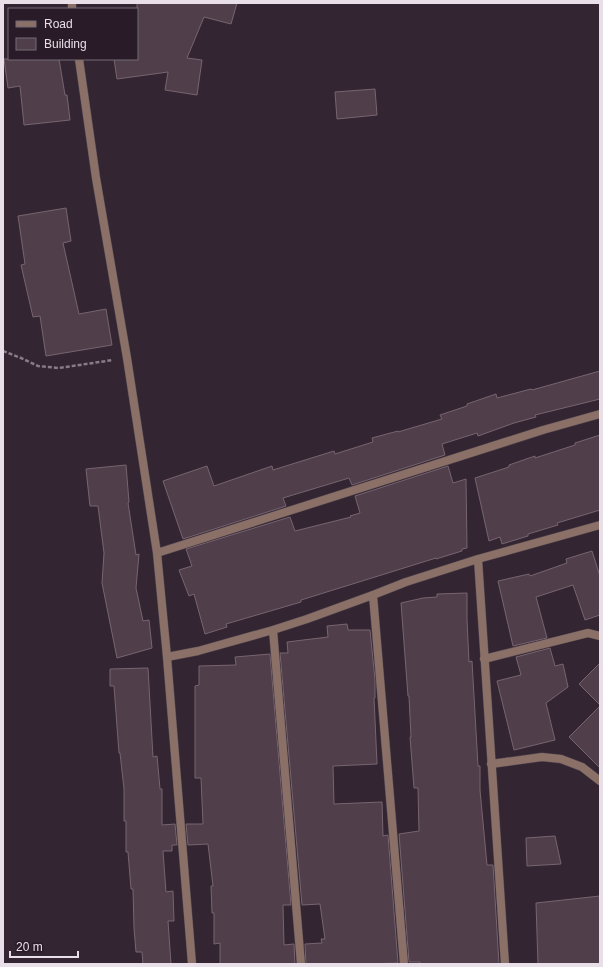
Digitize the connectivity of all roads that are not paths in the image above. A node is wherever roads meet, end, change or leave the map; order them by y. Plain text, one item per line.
1 (80, 60) edge
2 (600, 414) edge
3 (600, 525) edge
4 (157, 553) junction
5 (478, 559) junction
6 (373, 595) junction
7 (273, 630) junction
8 (600, 636) edge
9 (166, 657) junction
10 (484, 659) junction
11 (491, 764) junction
12 (600, 781) edge
13 (192, 964) edge
14 (301, 964) edge
15 (404, 964) edge
16 (505, 964) edge

1 - 4 street
2 - 4 street
3 - 5 street
4 - 9 street
5 - 6 street
5 - 10 street
6 - 7 street
6 - 15 street
7 - 9 street
7 - 14 street
8 - 10 street
9 - 13 street
10 - 11 street
11 - 12 street
11 - 16 street

